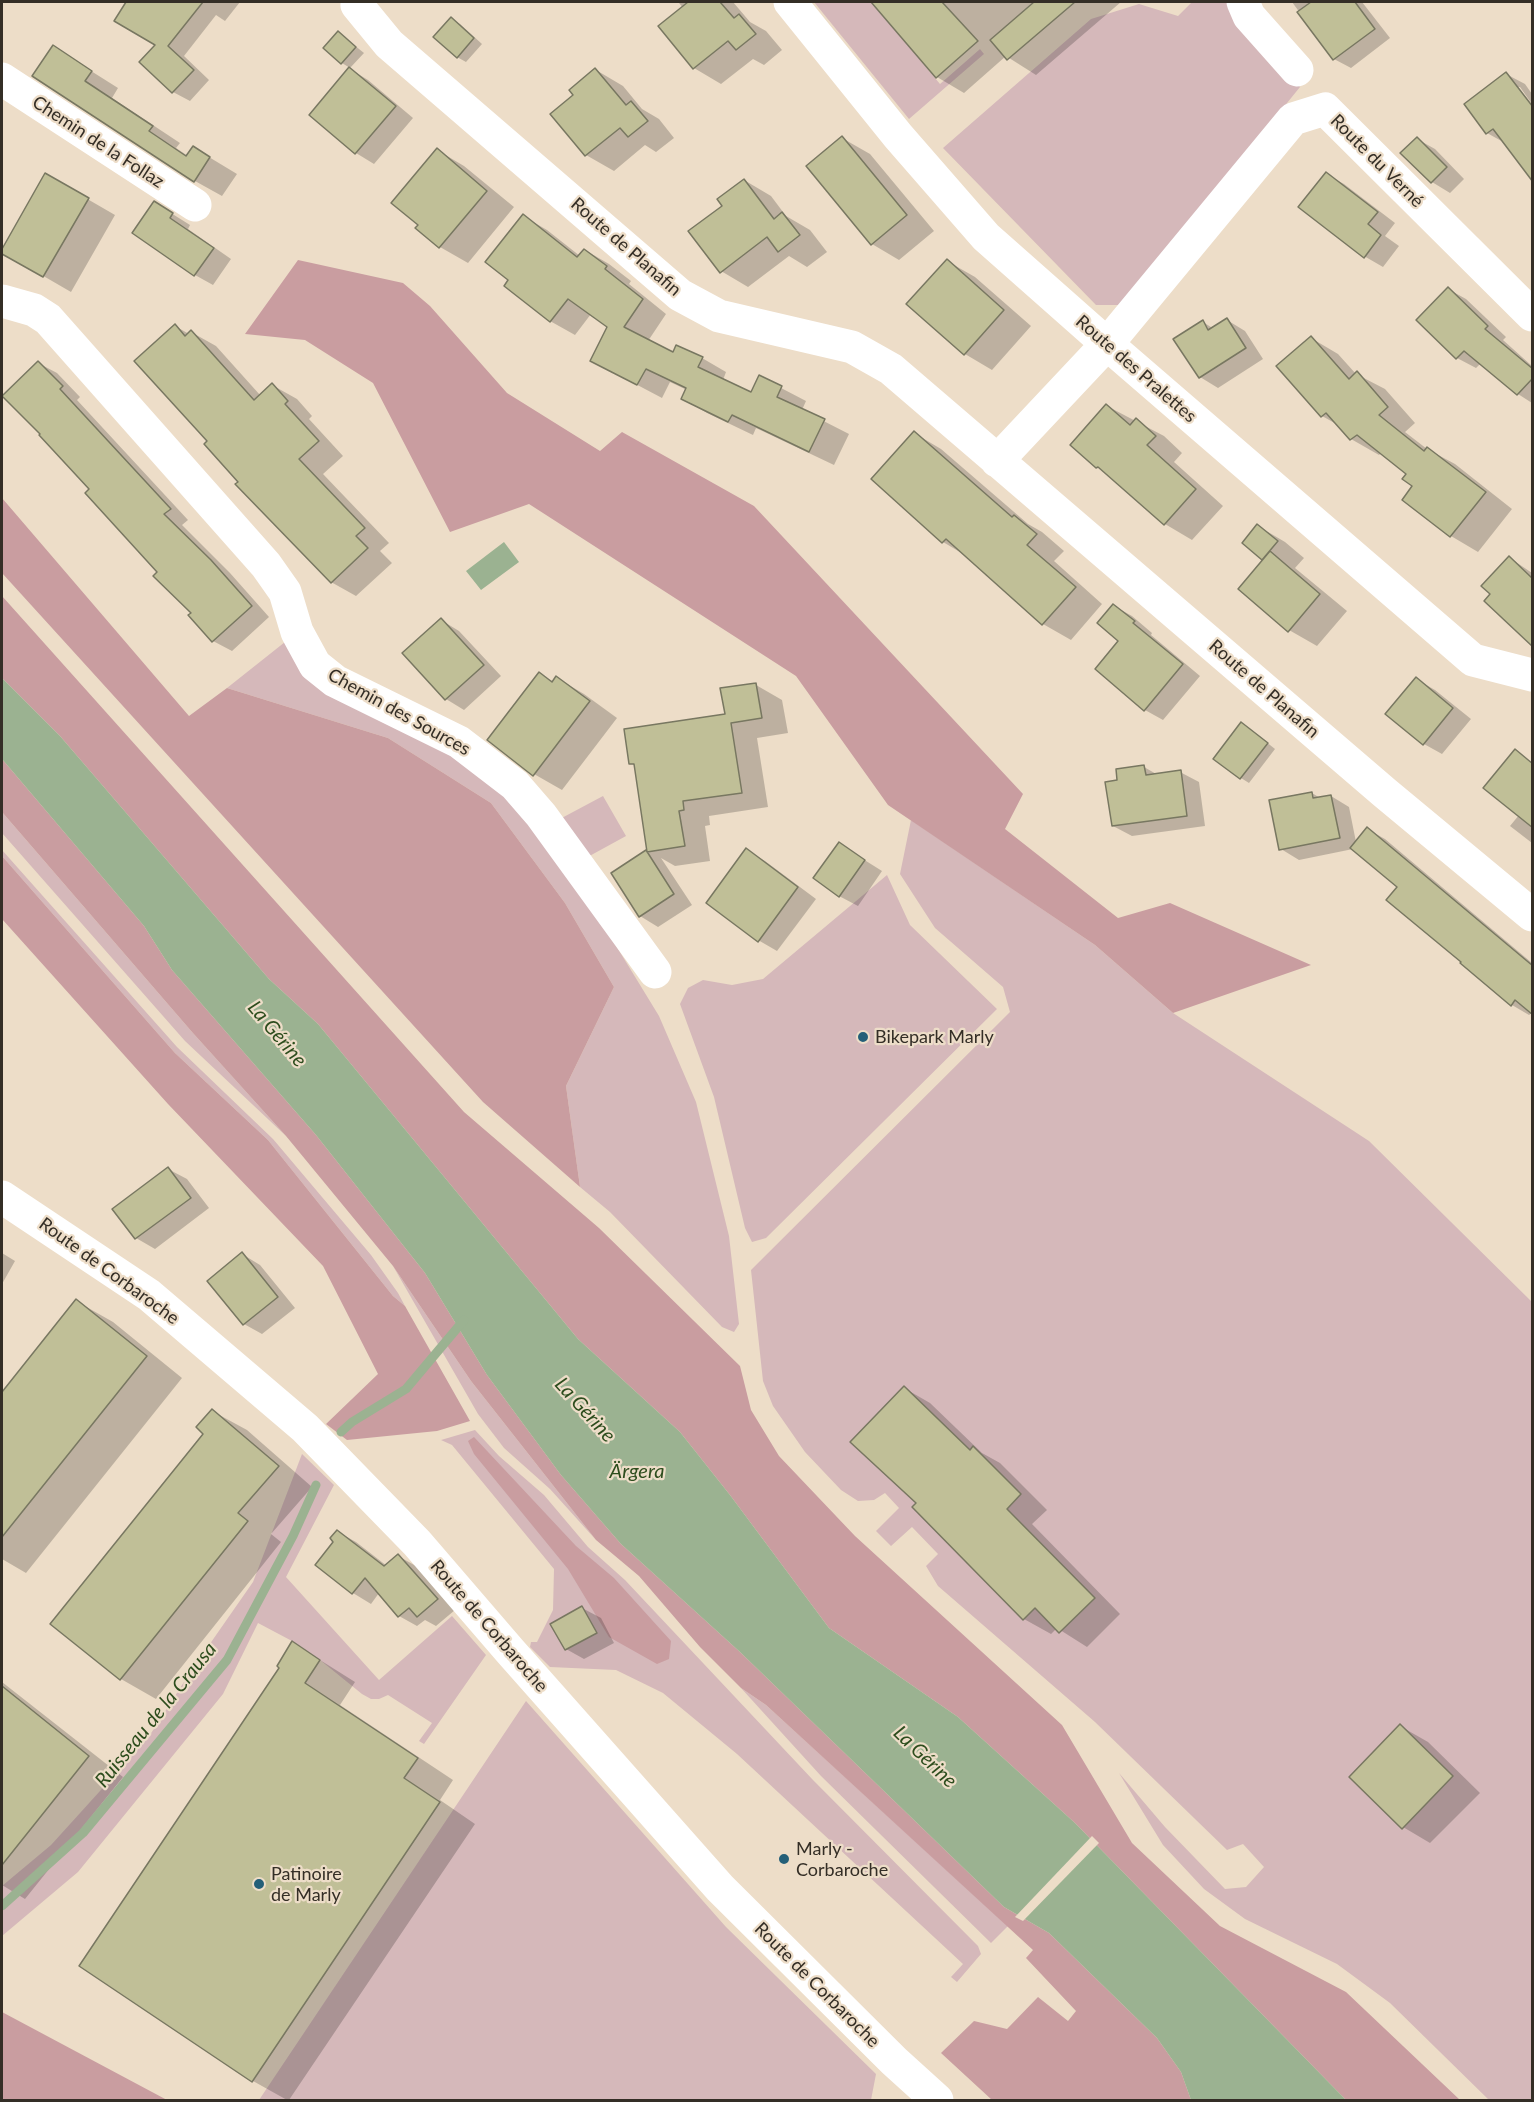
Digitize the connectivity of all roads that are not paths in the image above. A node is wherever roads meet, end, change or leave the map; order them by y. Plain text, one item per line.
1 (358, 2) edge
2 (790, 2) edge
3 (1243, 2) edge
4 (1297, 70) dead end
5 (2, 79) edge
6 (195, 205) dead end
7 (2, 301) edge
8 (1533, 315) edge
9 (1107, 344) junction
10 (997, 460) junction
11 (1533, 675) edge
12 (1533, 915) edge
13 (655, 972) dead end
14 (2, 1197) edge
15 (937, 2100) edge

1 - 10 street, Route de Planafin
2 - 9 street, Route des Pralettes
3 - 4 street
5 - 6 street, Chemin de la Follaz
7 - 13 street, Chemin des Sources
8 - 9 street, Route du Verné
9 - 10 street
9 - 11 street, Route des Pralettes
10 - 12 street, Route de Planafin
14 - 15 street, Route de Corbaroche

